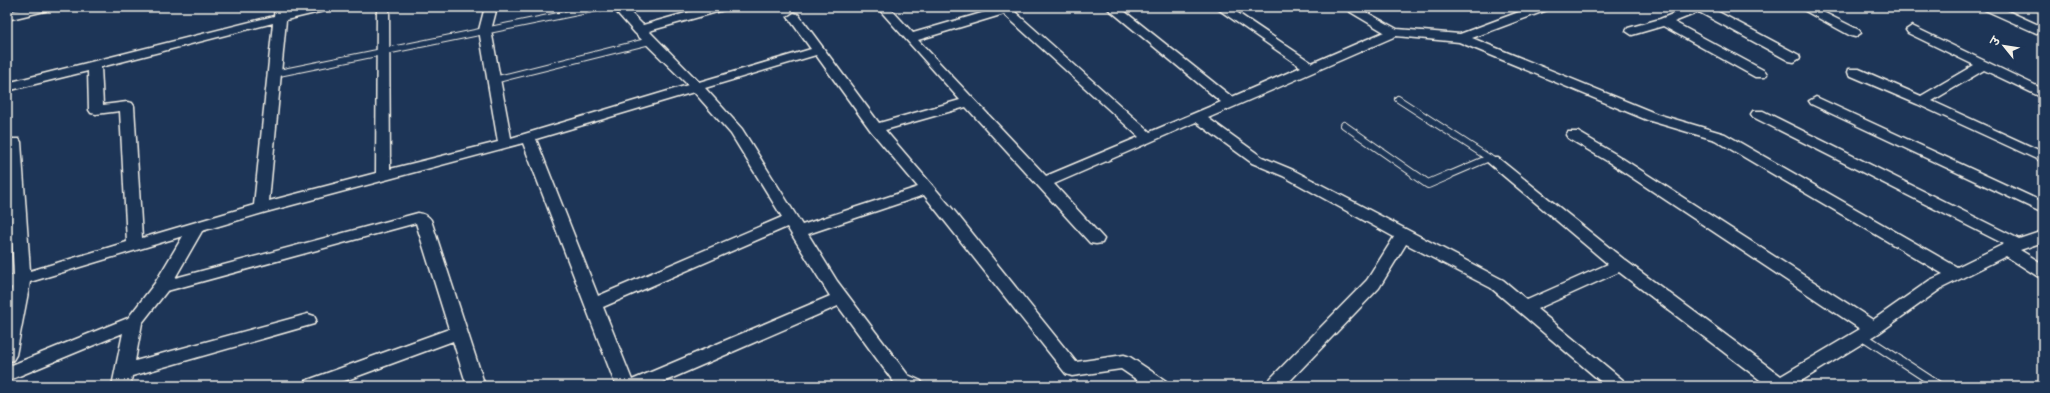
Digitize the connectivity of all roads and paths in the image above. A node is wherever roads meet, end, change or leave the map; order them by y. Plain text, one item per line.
1 (45, 7) edge
2 (324, 7) edge
3 (383, 7) edge
4 (491, 7) edge
5 (602, 7) edge
6 (618, 7) edge
7 (720, 7) edge
8 (883, 7) edge
9 (1112, 7) edge
10 (1221, 7) edge
11 (1348, 7) edge
12 (1543, 7) edge
13 (1700, 7) edge
14 (1804, 7) edge
15 (1989, 7) edge
16 (1008, 8) edge
17 (280, 13) edge
18 (7, 16) edge
19 (794, 17) dead end
20 (1664, 22) junction
21 (485, 30) junction
22 (639, 30) junction
23 (1912, 30) dead end
24 (1632, 31) dead end
25 (1394, 32) junction
26 (2043, 32) edge
27 (1855, 33) dead end
28 (910, 38) junction
29 (1461, 38) junction
30 (650, 41) junction
31 (383, 51) junction
32 (817, 51) junction
33 (1794, 58) dead end
34 (94, 65) junction
35 (1984, 65) junction
36 (1311, 68) junction
37 (1854, 72) dead end
38 (274, 74) junction
39 (1760, 74) dead end
40 (494, 80) junction
41 (696, 86) junction
42 (7, 87) edge
43 (2043, 94) edge
44 (1398, 99) dead end
45 (1816, 101) dead end
46 (1922, 101) junction
47 (968, 102) junction
48 (1231, 103) junction
49 (1758, 114) dead end
50 (1198, 117) junction
51 (1344, 125) dead end
52 (876, 128) junction
53 (1573, 135) dead end
54 (528, 137) junction
55 (1148, 138) junction
56 (7, 143) edge
57 (505, 144) junction
58 (2043, 158) edge
59 (1491, 159) junction
60 (383, 177) junction
61 (1044, 183) junction
62 (927, 189) junction
63 (261, 208) junction
64 (2043, 208) edge
65 (795, 226) junction
66 (195, 229) junction
67 (1403, 236) junction
68 (2043, 236) edge
69 (1096, 239) dead end
70 (135, 245) junction
71 (2013, 247) junction
72 (1620, 265) junction
73 (2043, 272) edge
74 (1956, 274) junction
75 (14, 281) edge
76 (161, 287) junction
77 (841, 298) junction
78 (592, 305) junction
79 (1525, 308) junction
80 (308, 320) dead end
81 (134, 322) junction
82 (458, 332) junction
83 (1867, 332) junction
84 (7, 355) edge
85 (7, 374) edge
86 (122, 379) edge
87 (1779, 385) edge
88 (311, 386) edge
89 (476, 386) edge
90 (625, 386) edge
91 (636, 386) edge
92 (915, 386) edge
93 (1160, 386) edge
94 (1274, 386) edge
95 (1618, 386) edge
96 (1939, 386) edge

1 - 18 street
2 - 17 street
3 - 31 street
4 - 21 street
5 - 21 lane
6 - 22 street
7 - 22 street
8 - 28 street
9 - 48 street
10 - 36 street
11 - 25 street
12 - 29 street
13 - 20 street
13 - 33 street
14 - 27 street
15 - 26 street
16 - 28 street
16 - 55 street
17 - 34 street
17 - 38 street
19 - 32 street
20 - 24 street
20 - 39 street
21 - 31 lane
21 - 40 street
22 - 30 street
23 - 35 street
25 - 29 street
25 - 36 street
28 - 47 street
29 - 74 street
30 - 40 lane
30 - 41 street
31 - 38 lane
31 - 60 street
32 - 41 street
32 - 52 street
34 - 42 street
34 - 70 street
35 - 43 street
35 - 46 street
36 - 48 street
37 - 46 street
38 - 63 street
40 - 57 street
41 - 54 street
41 - 65 street
44 - 59 lane
45 - 64 street
46 - 58 street
47 - 52 street
47 - 61 street
48 - 50 street
49 - 71 street
50 - 55 street
50 - 67 street
51 - 59 lane
52 - 62 street
53 - 83 street
54 - 57 street
54 - 78 street
55 - 61 street
56 - 75 street
57 - 60 street
59 - 72 street
60 - 63 street
61 - 69 street
62 - 65 street
62 - 93 street
63 - 66 street
65 - 77 street
65 - 78 street
66 - 70 street
66 - 76 street
67 - 79 street
67 - 94 street
68 - 71 street
70 - 75 street
71 - 73 street
71 - 74 street
72 - 79 street
72 - 87 street
74 - 83 street
75 - 84 street
76 - 81 street
76 - 82 street
77 - 91 street
77 - 92 street
78 - 90 street
79 - 95 street
80 - 86 street
81 - 85 street
81 - 86 street
82 - 88 street
82 - 89 street
83 - 87 street
83 - 96 lane

